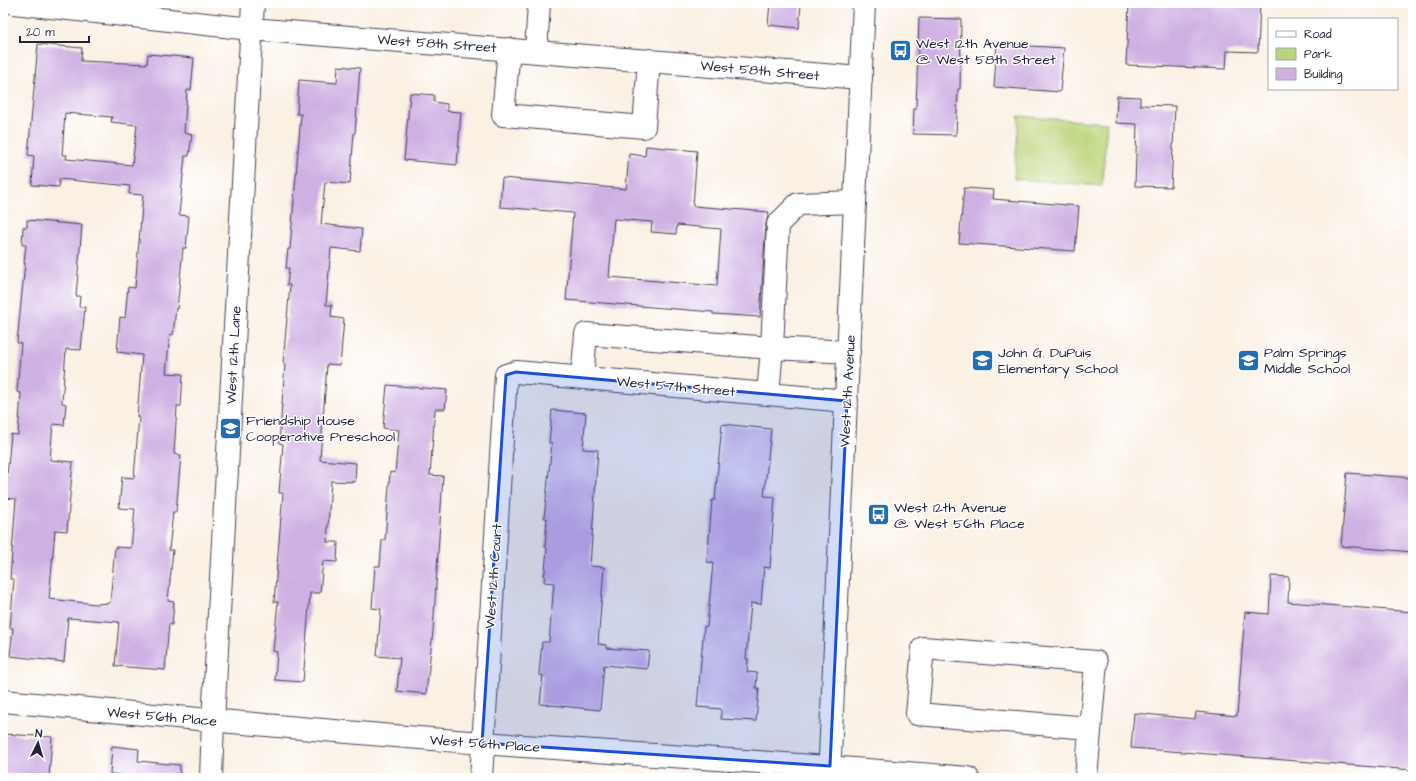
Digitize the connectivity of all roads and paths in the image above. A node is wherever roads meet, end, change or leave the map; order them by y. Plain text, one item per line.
1 (14, 3) edge
2 (253, 3) edge
3 (539, 3) edge
4 (864, 3) edge
5 (251, 29) junction
6 (509, 49) junction
7 (536, 51) junction
8 (649, 60) junction
9 (861, 78) junction
10 (855, 202) junction
11 (772, 348) junction
12 (849, 352) junction
13 (506, 375) joint
14 (582, 378) junction
15 (768, 394) junction
16 (847, 401) junction
17 (3, 701) edge
18 (213, 721) junction
19 (1090, 728) junction
20 (482, 743) junction
21 (829, 772) edge
22 (211, 778) edge
23 (481, 778) edge
24 (968, 778) edge
25 (1086, 778) edge

1 - 5 street, West 58th Street
2 - 5 street, West 12th Lane
3 - 7 street
4 - 9 street, West 12th Avenue
5 - 6 street, West 58th Street
5 - 18 street, West 12th Lane
6 - 7 street, West 58th Street
6 - 8 street
7 - 8 street, West 58th Street
8 - 9 street, West 58th Street
9 - 10 street, West 12th Avenue
10 - 11 street
10 - 12 street, West 12th Avenue
11 - 12 street
11 - 14 street
11 - 15 street
12 - 16 street, West 12th Avenue
13 - 14 street, West 57th Street
13 - 20 street, West 12th Court
14 - 15 street, West 57th Street
15 - 16 street, West 57th Street
16 - 21 street, West 12th Avenue
17 - 18 street, West 56th Place
18 - 20 street, West 56th Place
18 - 22 street, West 12th Lane
19 - 19 street
19 - 25 street
20 - 21 street, West 56th Place
20 - 23 street, West 12th Court
21 - 24 street, West 56th Place

